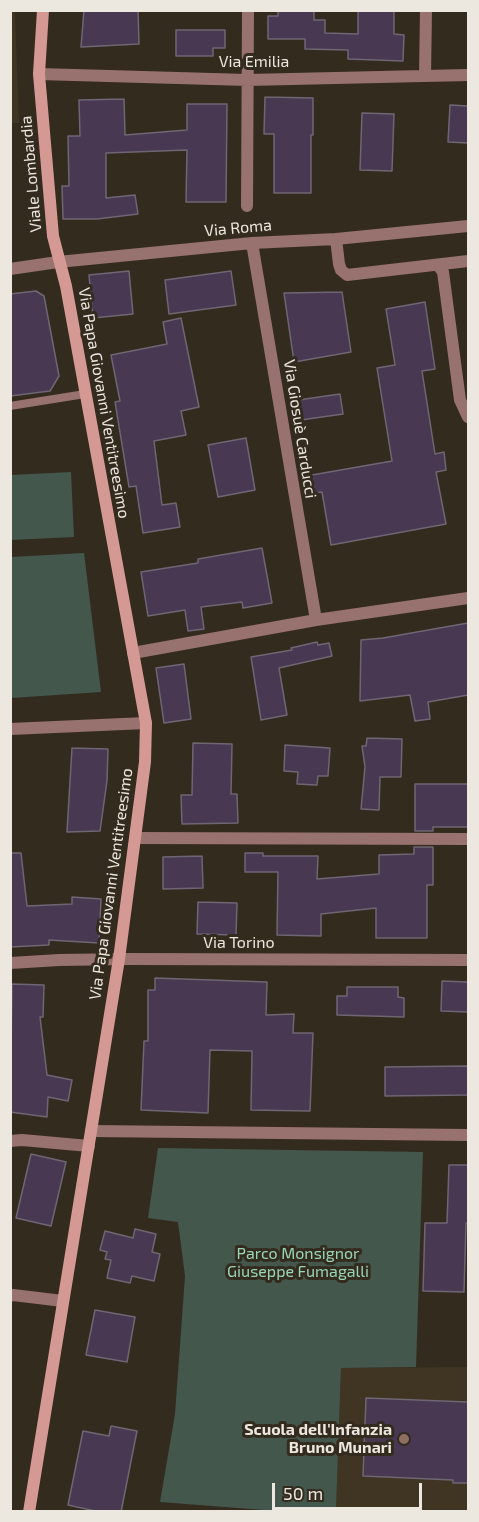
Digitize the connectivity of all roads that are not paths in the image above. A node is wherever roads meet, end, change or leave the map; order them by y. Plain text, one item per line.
1 (43, 10) edge
2 (248, 10) edge
3 (426, 10) edge
4 (39, 74) junction
5 (468, 75) edge
6 (425, 76) junction
7 (247, 80) junction
8 (247, 206) dead end
9 (468, 226) edge
10 (336, 239) junction
11 (252, 243) junction
12 (468, 261) edge
13 (58, 262) junction
14 (438, 265) junction
15 (10, 269) edge
16 (85, 394) junction
17 (10, 406) edge
18 (468, 419) edge
19 (468, 598) edge
20 (315, 620) junction
21 (133, 653) junction
22 (146, 723) junction
23 (10, 729) edge
24 (135, 838) junction
25 (468, 839) edge
26 (119, 959) junction
27 (468, 960) edge
28 (10, 963) edge
29 (91, 1131) junction
30 (468, 1135) edge
31 (10, 1141) edge
32 (89, 1146) junction
33 (10, 1296) edge
34 (63, 1301) junction
35 (29, 1512) edge

1 - 4 street, Viale Lombardia
2 - 7 street
3 - 6 street
4 - 7 street, Via Emilia
4 - 13 street, Viale Lombardia
5 - 6 street, Via Emilia
6 - 7 street, Via Emilia
7 - 8 street
9 - 10 street, Via Roma
10 - 11 street, Via Roma
10 - 14 street
11 - 13 street, Via Roma
11 - 20 street, Via Giosuè Carducci
12 - 14 street
13 - 15 street, Via Roma
13 - 16 street, Via Papa Giovanni Ventitreesimo
14 - 18 street
16 - 17 lane
16 - 21 street, Via Papa Giovanni Ventitreesimo
19 - 20 street
20 - 21 street
21 - 22 street, Via Papa Giovanni Ventitreesimo
22 - 23 street
22 - 24 street, Via Papa Giovanni Ventitreesimo
24 - 25 street
24 - 26 street, Via Papa Giovanni Ventitreesimo
26 - 27 street, Via Torino
26 - 28 street, Via Torino
26 - 29 street, Via Papa Giovanni Ventitreesimo
29 - 30 street
29 - 32 street, Via Papa Giovanni Ventitreesimo
31 - 32 street
32 - 34 street, Via Papa Giovanni Ventitreesimo
33 - 34 street
34 - 35 street, Via Papa Giovanni Ventitreesimo

